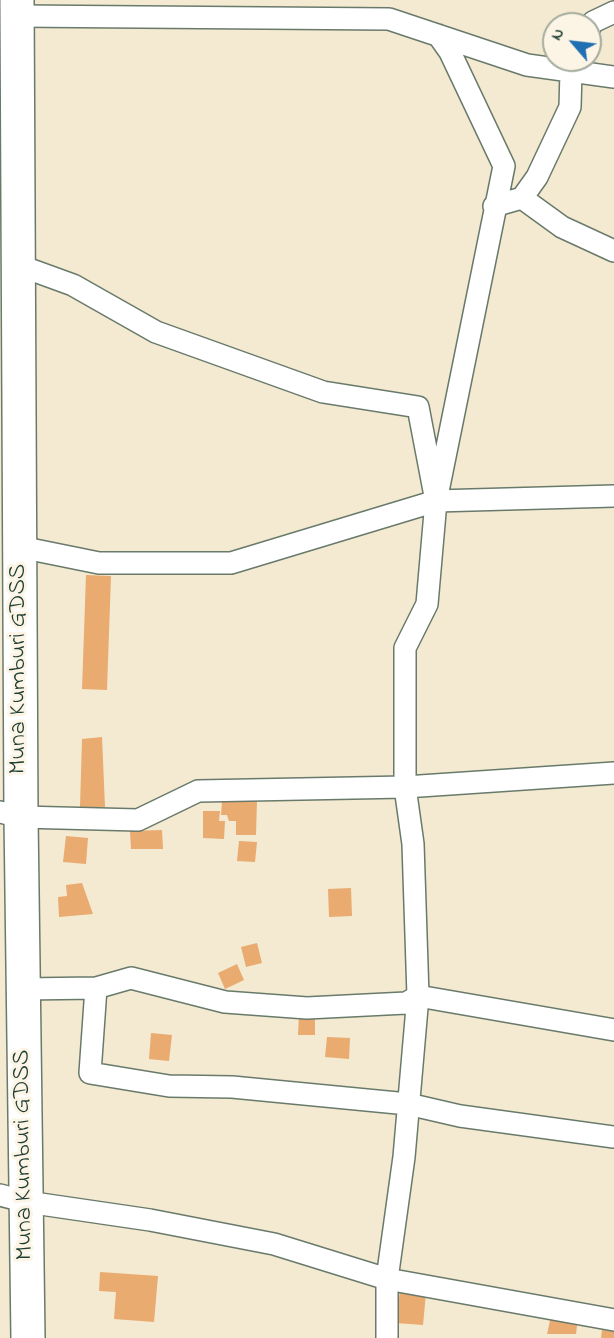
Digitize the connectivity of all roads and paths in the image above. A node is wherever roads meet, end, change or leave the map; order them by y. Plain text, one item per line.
1 (17, 8) edge
2 (438, 36) junction
3 (542, 65) edge
4 (9, 69) edge
5 (573, 72) edge
6 (596, 72) edge
7 (614, 77) edge
8 (522, 198) junction
9 (494, 206) junction
10 (614, 251) edge
11 (18, 265) junction
12 (9, 380) edge
13 (614, 496) edge
14 (436, 501) junction
15 (20, 547) junction
16 (0, 651) edge
17 (20, 676) junction
18 (614, 772) edge
19 (405, 787) junction
20 (10, 815) edge
21 (96, 988) junction
22 (23, 989) junction
23 (418, 996) junction
24 (614, 1030) edge
25 (408, 1104) junction
26 (614, 1137) edge
27 (14, 1198) edge
28 (387, 1279) junction
29 (614, 1320) edge
30 (28, 1338) edge
31 (387, 1338) edge

1 - 2 street
1 - 4 highway, Muna Kumburi GDSS
2 - 3 street
2 - 9 street
4 - 11 highway, Muna Kumburi GDSS
5 - 8 street
6 - 7 street
8 - 9 street
8 - 10 street
9 - 14 street
11 - 12 highway, Muna Kumburi GDSS
11 - 14 street
12 - 15 highway, Muna Kumburi GDSS
13 - 14 street
14 - 15 street
14 - 19 street
15 - 17 highway, Muna Kumburi GDSS
16 - 17 street
17 - 20 highway, Muna Kumburi GDSS
18 - 19 street
19 - 20 street
19 - 23 street
20 - 22 highway, Muna Kumburi GDSS
21 - 22 street
21 - 23 street
21 - 25 street
22 - 27 highway, Muna Kumburi GDSS
23 - 24 street
23 - 25 street
25 - 26 street
25 - 28 street
27 - 28 street
27 - 30 highway, Muna Kumburi GDSS
28 - 29 street
28 - 31 street

